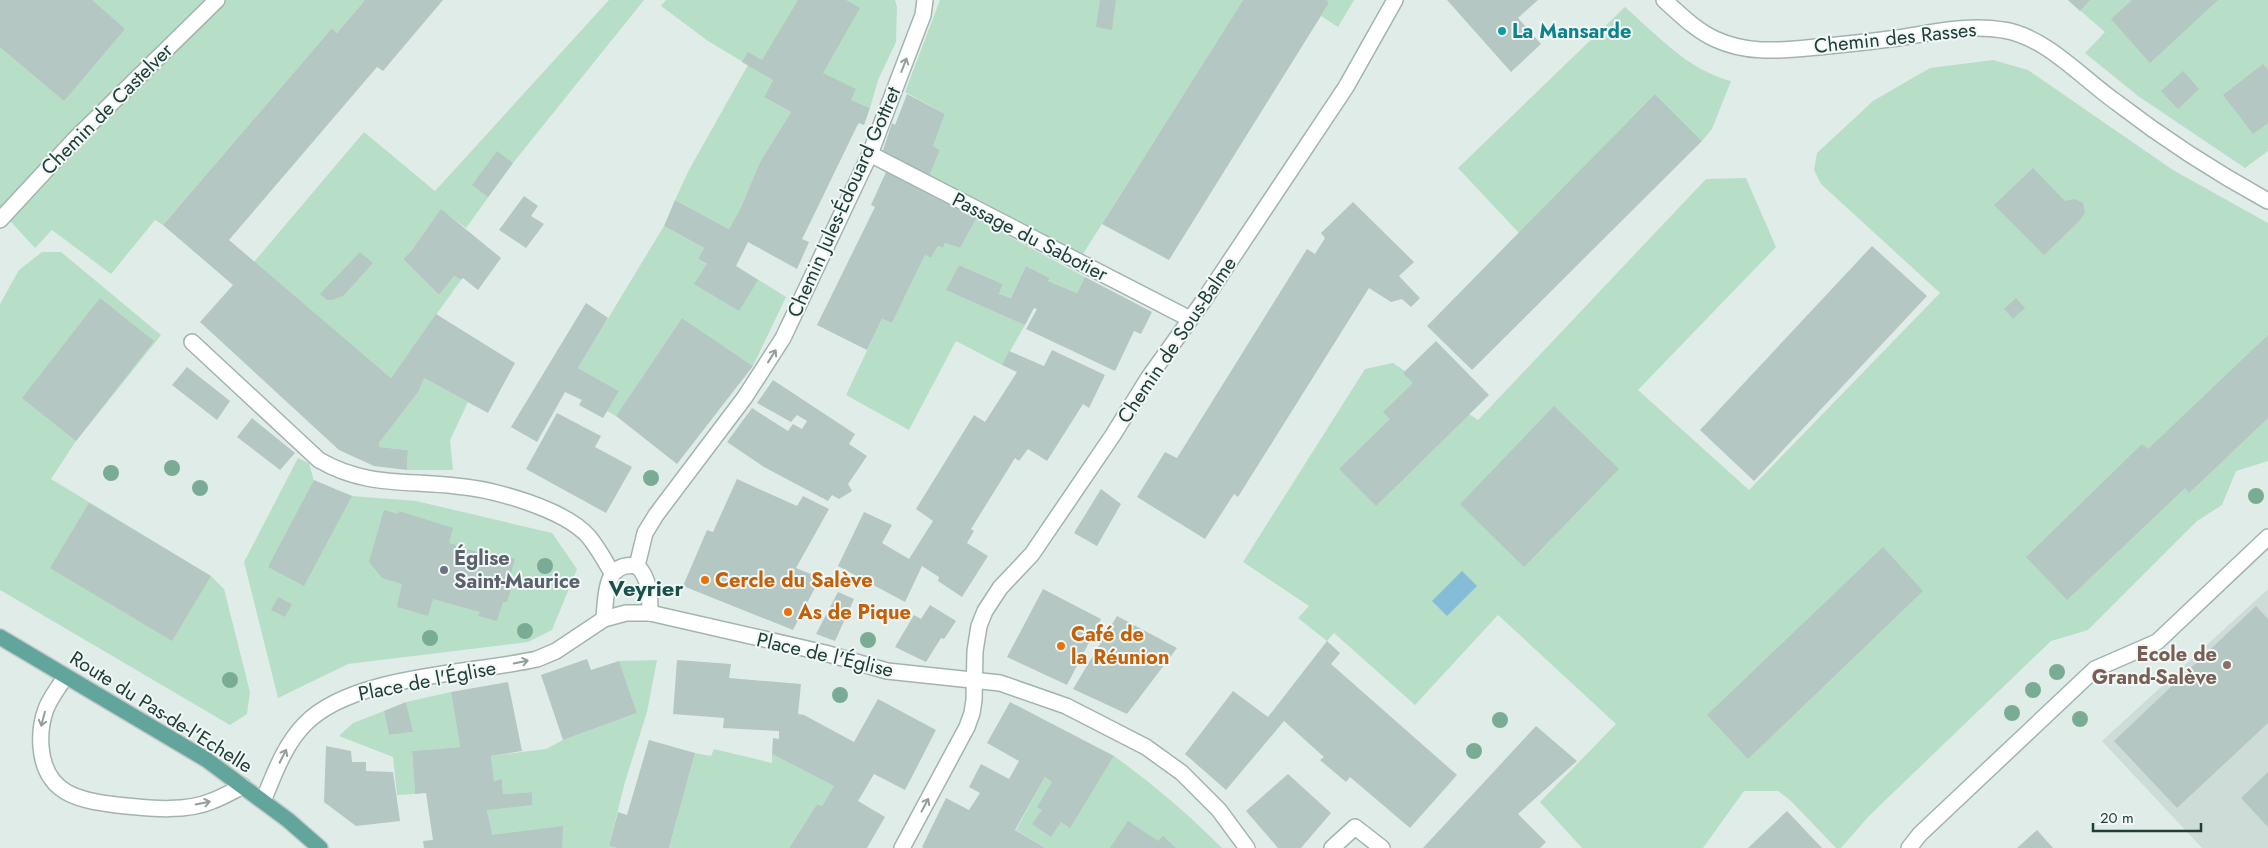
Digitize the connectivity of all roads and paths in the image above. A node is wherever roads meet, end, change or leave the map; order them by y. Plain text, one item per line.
1 (217, 0) edge
2 (925, 0) edge
3 (1395, 0) edge
4 (1664, 0) edge
5 (870, 154) junction
6 (2268, 201) edge
7 (0, 220) edge
8 (1190, 319) junction
9 (192, 342) dead end
10 (2268, 537) edge
11 (637, 566) junction
12 (612, 573) junction
13 (650, 613) junction
14 (604, 619) junction
15 (0, 637) edge
16 (65, 676) junction
17 (973, 680) junction
18 (244, 786) junction
19 (263, 801) junction
20 (320, 848) edge
21 (902, 848) edge
22 (1247, 848) edge
23 (1332, 848) edge
24 (1382, 848) edge
25 (1909, 848) edge

1 - 7 street, Chemin de Castelver
5 -> 2 street, Chemin Jules-Édouard Gottret
3 - 8 street, Chemin de Sous-Balme
4 - 6 street, Chemin des Rasses
5 - 8 street, Passage du Sabotier
11 -> 5 street, Chemin Jules-Édouard Gottret
8 - 17 street, Chemin de Sous-Balme
9 - 12 street
10 - 25 street
11 - 12 street
11 - 13 street
12 - 14 street
13 - 14 street, Place de l'Église
13 - 17 street, Place de l'Église
19 -> 14 street, Place de l'Église
15 - 16 main road, Route du Pas-de-l'Echelle
16 - 18 main road, Route du Pas-de-l'Echelle
16 -> 18 street
21 -> 17 street, Chemin de Sous-Balme
17 - 22 street, Place de l'Église
18 - 19 main road, Route du Pas-de-l'Echelle
19 - 20 main road, Route du Pas-de-l'Echelle
23 - 24 street

